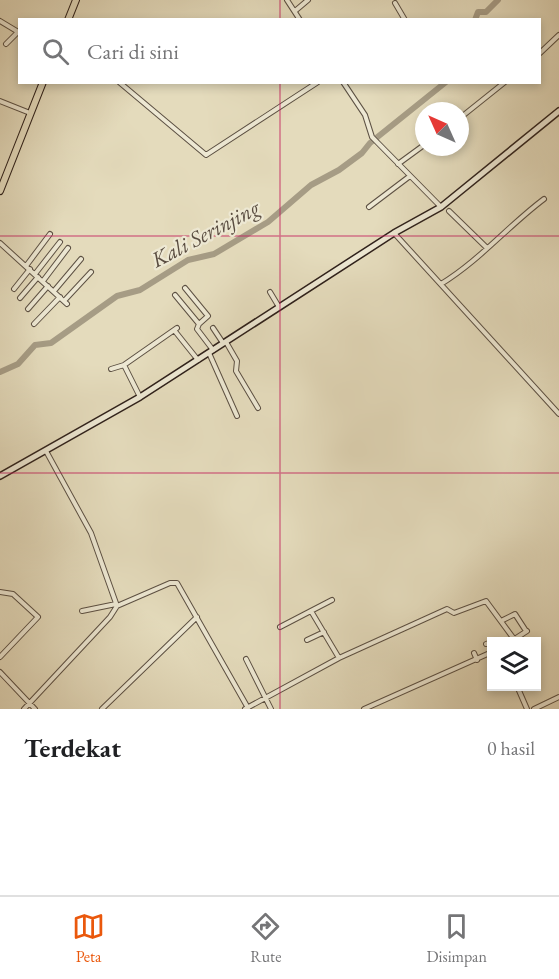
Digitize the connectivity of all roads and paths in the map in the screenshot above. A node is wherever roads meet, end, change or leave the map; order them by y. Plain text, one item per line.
1 (76, 0) edge
2 (287, 0) edge
3 (308, 0) edge
4 (395, 3) dead end
5 (295, 11) junction
6 (69, 18) edge
7 (299, 18) edge
8 (404, 18) edge
9 (0, 21) edge
10 (18, 32) edge
11 (18, 34) edge
12 (559, 35) edge
13 (6, 44) dead end
14 (541, 52) edge
15 (42, 84) edge
16 (121, 84) edge
17 (315, 84) edge
18 (344, 84) edge
19 (502, 84) edge
20 (0, 101) edge
21 (469, 111) edge
22 (559, 111) edge
23 (30, 113) junction
24 (415, 152) edge
25 (398, 164) junction
26 (410, 176) junction
27 (0, 191) edge
28 (544, 199) dead end
29 (369, 207) dead end
30 (441, 207) junction
31 (450, 211) dead end
32 (394, 233) junction
33 (50, 234) dead end
34 (60, 242) dead end
35 (0, 243) edge
36 (68, 248) dead end
37 (487, 248) junction
38 (81, 259) dead end
39 (28, 268) junction
40 (91, 272) dead end
41 (36, 275) junction
42 (43, 281) junction
43 (441, 284) junction
44 (48, 286) junction
45 (185, 288) dead end
46 (14, 289) dead end
47 (54, 291) junction
48 (270, 292) dead end
49 (175, 295) dead end
50 (20, 298) dead end
51 (64, 301) junction
52 (279, 307) junction
53 (28, 309) dead end
54 (34, 324) dead end
55 (199, 324) junction
56 (213, 327) dead end
57 (225, 343) junction
58 (212, 352) junction
59 (198, 360) junction
60 (124, 365) junction
61 (111, 369) dead end
62 (140, 397) junction
63 (258, 408) dead end
64 (559, 414) edge
65 (237, 416) dead end
66 (46, 451) junction
67 (0, 476) edge
68 (0, 592) edge
69 (332, 600) dead end
70 (117, 605) junction
71 (311, 610) junction
72 (82, 611) dead end
73 (197, 617) junction
74 (501, 621) junction
75 (280, 627) dead end
76 (324, 632) junction
77 (510, 637) edge
78 (517, 637) edge
79 (307, 640) dead end
80 (474, 653) dead end
81 (487, 655) edge
82 (0, 657) edge
83 (246, 658) dead end
84 (339, 658) junction
85 (477, 660) junction
86 (0, 672) edge
87 (519, 691) edge
88 (559, 697) edge
89 (265, 698) junction
90 (30, 703) junction
91 (247, 708) edge
92 (24, 709) edge
93 (35, 709) edge
94 (102, 709) edge
95 (271, 709) edge
96 (364, 709) edge
97 (527, 709) edge
98 (534, 709) edge

1 - 6 main road
2 - 5 street
3 - 5 street
4 - 8 street
5 - 7 street
9 - 10 street
11 - 13 street
12 - 14 street
15 - 23 main road
16 - 17 street
18 - 25 street
19 - 21 street
20 - 23 street
22 - 30 street
23 - 27 main road
24 - 25 street
25 - 26 street
26 - 29 street
26 - 30 street
28 - 37 street
30 - 32 street
31 - 37 street
32 - 43 street
32 - 52 street
33 - 39 street
34 - 41 street
35 - 39 street
36 - 42 street
37 - 43 street
38 - 47 street
39 - 41 street
39 - 46 street
40 - 51 street
41 - 42 street
41 - 50 street
42 - 44 street
43 - 64 street
44 - 47 street
44 - 53 street
45 - 55 street
47 - 51 street
48 - 52 street
49 - 55 street
51 - 54 street
52 - 57 street
55 - 58 street
56 - 57 street
57 - 58 street
57 - 63 street
58 - 59 street
58 - 65 street
59 - 60 street
59 - 62 street
60 - 61 street
60 - 62 street
62 - 66 street
66 - 67 street
66 - 70 street
68 - 82 street
69 - 71 street
70 - 72 street
70 - 73 street
70 - 90 street
71 - 75 street
71 - 76 street
73 - 91 street
73 - 94 street
74 - 77 street
74 - 78 street
74 - 84 street
76 - 79 street
76 - 84 street
80 - 85 street
81 - 85 street
83 - 89 street
84 - 89 street
85 - 96 street
86 - 90 street
87 - 97 street
88 - 98 street
89 - 91 street
89 - 95 street
90 - 92 street
90 - 93 street

